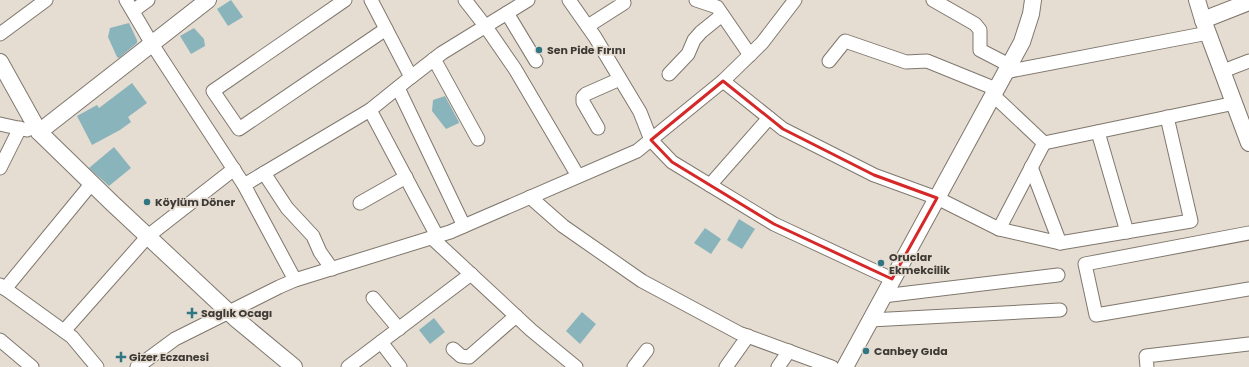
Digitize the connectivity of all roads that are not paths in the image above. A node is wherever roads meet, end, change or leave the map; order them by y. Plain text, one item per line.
1 (46, 0) edge
2 (148, 0) edge
3 (208, 0) edge
4 (345, 0) edge
5 (371, 0) edge
6 (465, 0) edge
7 (528, 0) edge
8 (569, 0) edge
9 (622, 0) edge
10 (696, 0) edge
11 (795, 0) edge
12 (933, 0) edge
13 (1033, 0) edge
14 (1197, 0) edge
15 (1249, 2) edge
16 (130, 5) edge
17 (718, 7) edge
18 (508, 13) junction
19 (588, 26) junction
20 (1205, 26) junction
21 (486, 27) junction
22 (386, 29) junction
23 (0, 34) edge
24 (152, 44) junction
25 (750, 55) junction
26 (434, 59) junction
27 (536, 61) dead end
28 (829, 61) dead end
29 (1249, 61) edge
30 (0, 62) edge
31 (1007, 69) junction
32 (1223, 71) junction
33 (669, 74) dead end
34 (411, 77) junction
35 (620, 79) junction
36 (722, 81) junction
37 (398, 88) junction
38 (994, 92) junction
39 (1234, 103) junction
40 (370, 110) junction
41 (1167, 117) junction
42 (769, 118) junction
43 (0, 124) edge
44 (20, 128) junction
45 (598, 128) dead end
46 (39, 132) junction
47 (1098, 132) junction
48 (478, 139) dead end
49 (1248, 139) edge
50 (651, 140) junction
51 (1044, 143) junction
52 (1031, 167) junction
53 (0, 168) edge
54 (234, 169) junction
55 (264, 173) junction
56 (578, 176) junction
57 (406, 177) junction
58 (92, 183) junction
59 (244, 185) junction
60 (710, 185) junction
61 (530, 197) junction
62 (937, 198) junction
63 (360, 202) dead end
64 (464, 226) junction
65 (999, 229) junction
66 (1127, 232) junction
67 (1249, 233) edge
68 (148, 236) junction
69 (434, 237) junction
70 (1060, 243) junction
71 (332, 269) junction
72 (471, 274) junction
73 (1058, 275) dead end
74 (295, 280) junction
75 (892, 280) junction
76 (2, 287) edge
77 (1249, 289) edge
78 (883, 296) junction
79 (373, 298) dead end
80 (1060, 310) dead end
81 (229, 312) junction
82 (516, 316) junction
83 (870, 320) junction
84 (399, 328) junction
85 (64, 331) junction
86 (748, 336) junction
87 (0, 340) edge
88 (381, 342) junction
89 (1249, 344) edge
90 (453, 349) dead end
91 (647, 350) dead end
92 (789, 351) junction
93 (32, 367) edge
94 (97, 367) edge
95 (137, 367) edge
96 (294, 367) edge
97 (348, 367) edge
98 (400, 367) edge
99 (576, 367) edge
100 (634, 367) edge
101 (726, 367) edge
102 (778, 367) edge
103 (832, 367) edge
104 (844, 367) edge
105 (1147, 367) edge

1 - 23 street
2 - 16 street
3 - 24 main road
4 - 22 street
5 - 22 street
6 - 21 street
7 - 18 street
8 - 19 street
9 - 19 street
10 - 17 street
11 - 25 street
12 - 31 street
13 - 31 main road
14 - 20 main road
15 - 20 main road
16 - 24 street
17 - 25 street
17 - 33 street
18 - 21 street
18 - 27 street
19 - 35 street
20 - 31 street
20 - 32 main road
21 - 26 street
21 - 56 street
22 - 34 street
24 - 46 main road
24 - 54 street
25 - 36 street
26 - 34 street
26 - 48 street
28 - 38 street
29 - 32 street
30 - 46 main road
31 - 38 main road
32 - 39 main road
34 - 37 street
35 - 45 street
35 - 50 street
36 - 42 street
36 - 50 street
37 - 40 street
37 - 64 street
38 - 51 street
38 - 62 main road
39 - 41 street
39 - 49 main road
40 - 55 street
40 - 57 street
41 - 47 street
41 - 66 street
42 - 60 street
42 - 62 street
43 - 44 street
44 - 46 street
44 - 53 street
46 - 58 main road
47 - 51 street
47 - 66 street
50 - 56 street
50 - 60 street
51 - 52 street
52 - 65 street
52 - 70 street
54 - 59 street
54 - 68 street
55 - 59 street
55 - 71 street
56 - 61 street
57 - 63 street
57 - 69 street
58 - 68 main road
58 - 76 street
59 - 74 street
60 - 75 street
61 - 64 street
61 - 86 street
62 - 65 street
62 - 75 main road
64 - 69 street
65 - 70 street
66 - 70 street
67 - 77 street
68 - 81 main road
68 - 85 street
69 - 71 street
69 - 72 street
71 - 74 street
72 - 82 street
72 - 84 street
73 - 78 street
74 - 81 street
75 - 78 main road
76 - 85 street
78 - 83 main road
79 - 84 street
80 - 83 street
81 - 95 street
81 - 96 main road
82 - 90 street
82 - 99 street
83 - 104 main road
84 - 88 street
85 - 94 street
86 - 92 street
86 - 101 street
87 - 93 street
88 - 97 street
88 - 98 street
89 - 105 street
91 - 100 street
92 - 102 street
92 - 103 street

